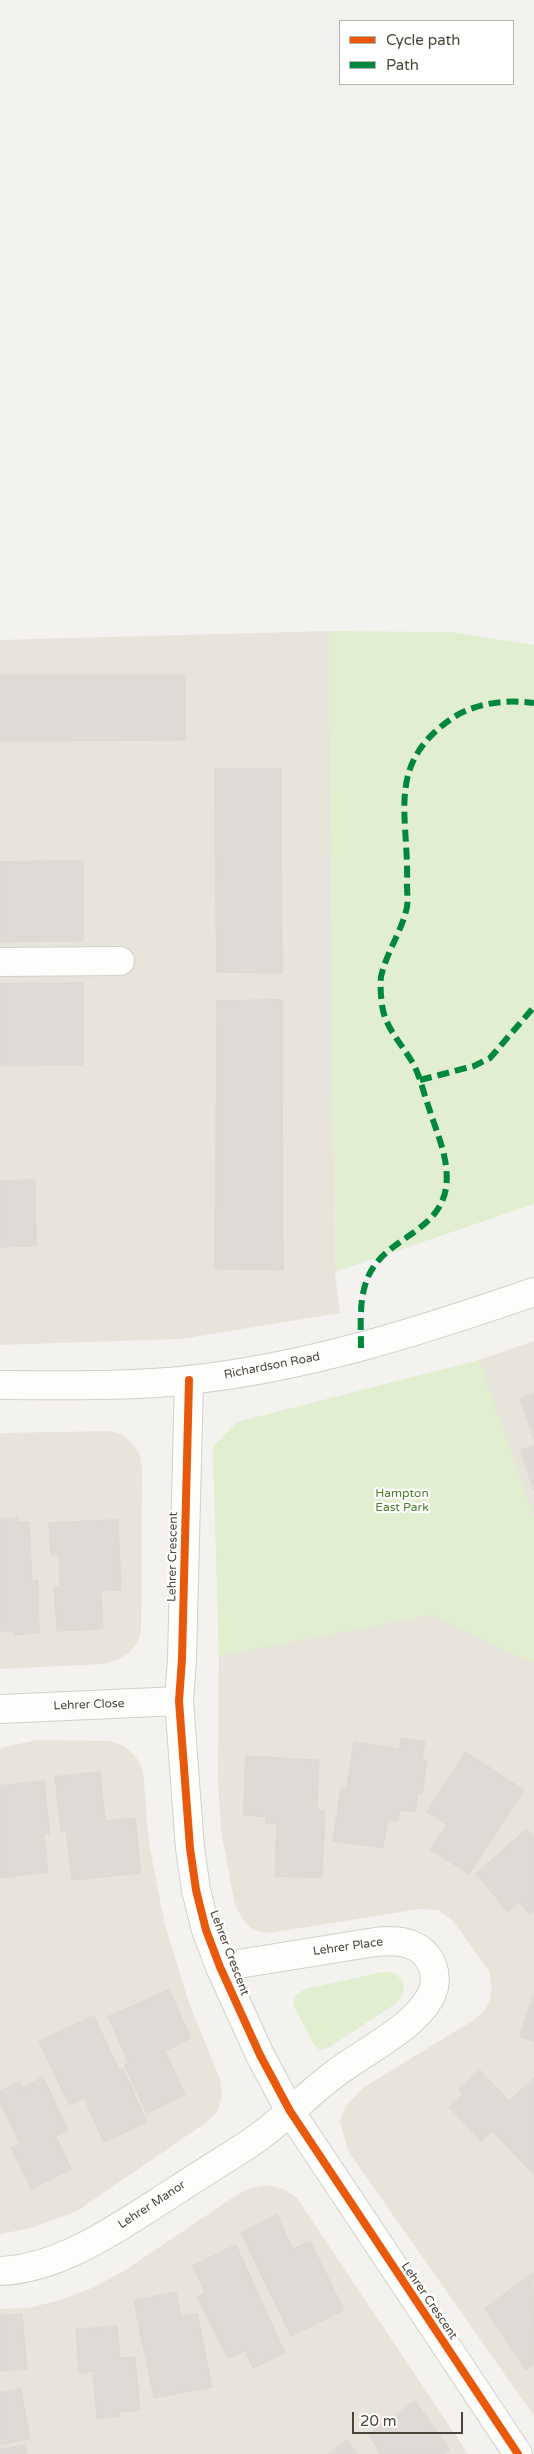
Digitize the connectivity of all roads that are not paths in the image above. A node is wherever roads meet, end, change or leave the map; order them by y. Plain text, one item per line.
1 (120, 961) dead end
2 (0, 962) edge
3 (534, 1292) edge
4 (189, 1380) junction
5 (0, 1385) edge
6 (179, 1701) junction
7 (0, 1709) edge
8 (220, 1967) junction
9 (290, 2111) junction
10 (0, 2271) edge
11 (518, 2454) edge

1 - 2 street
3 - 4 street, Richardson Road
4 - 5 street, Richardson Road
4 - 6 street, Lehrer Crescent
6 - 7 street, Lehrer Close
6 - 8 street, Lehrer Crescent
8 - 9 street, Lehrer Crescent
8 - 9 street, Lehrer Place
9 - 10 street, Lehrer Manor
9 - 11 street, Lehrer Crescent

